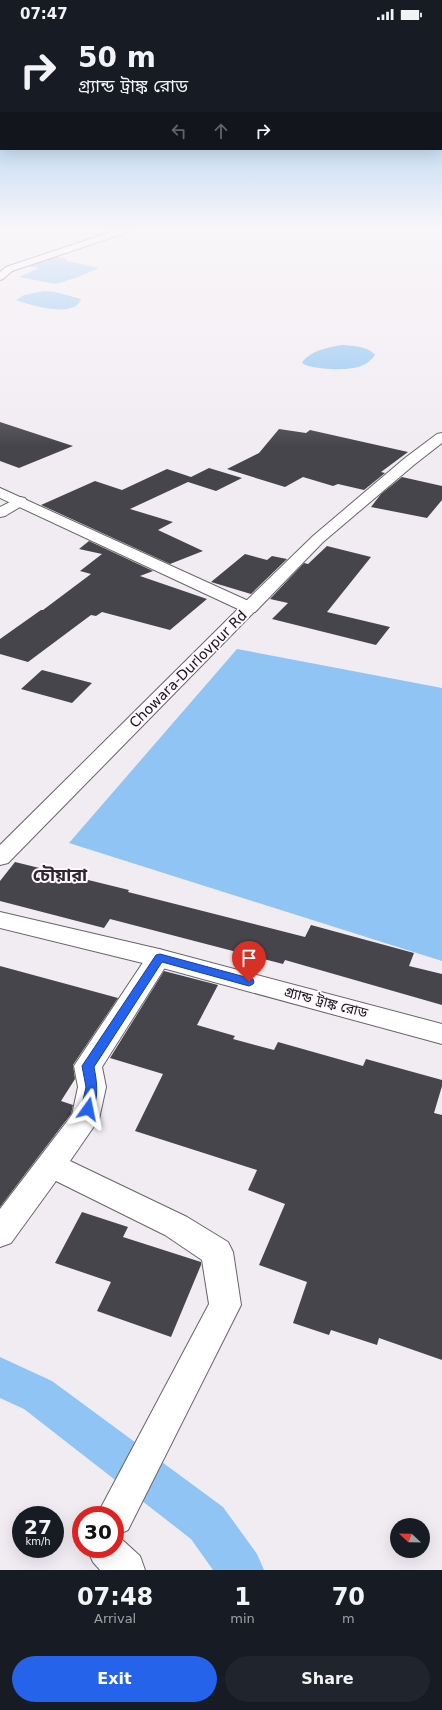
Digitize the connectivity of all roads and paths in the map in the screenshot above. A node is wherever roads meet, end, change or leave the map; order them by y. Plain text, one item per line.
1 (442, 437) edge
2 (0, 492) edge
3 (20, 501) junction
4 (0, 513) edge
5 (249, 608) junction
6 (0, 858) edge
7 (0, 920) edge
8 (160, 958) junction
9 (442, 1034) edge
10 (51, 1165) junction
11 (0, 1233) edge
12 (120, 1506) edge
13 (115, 1558) edge
14 (126, 1570) edge

1 - 5 street
2 - 3 main road, Chowara-Durlovpur Rd
3 - 4 street
3 - 5 main road, Chowara-Durlovpur Rd
5 - 6 main road, Chowara-Durlovpur Rd
7 - 8 main road, গ্র্যান্ড ট্রাঙ্ক রোড
8 - 9 main road, গ্র্যান্ড ট্রাঙ্ক রোড
8 - 10 street
10 - 11 street
10 - 12 street
13 - 14 street

